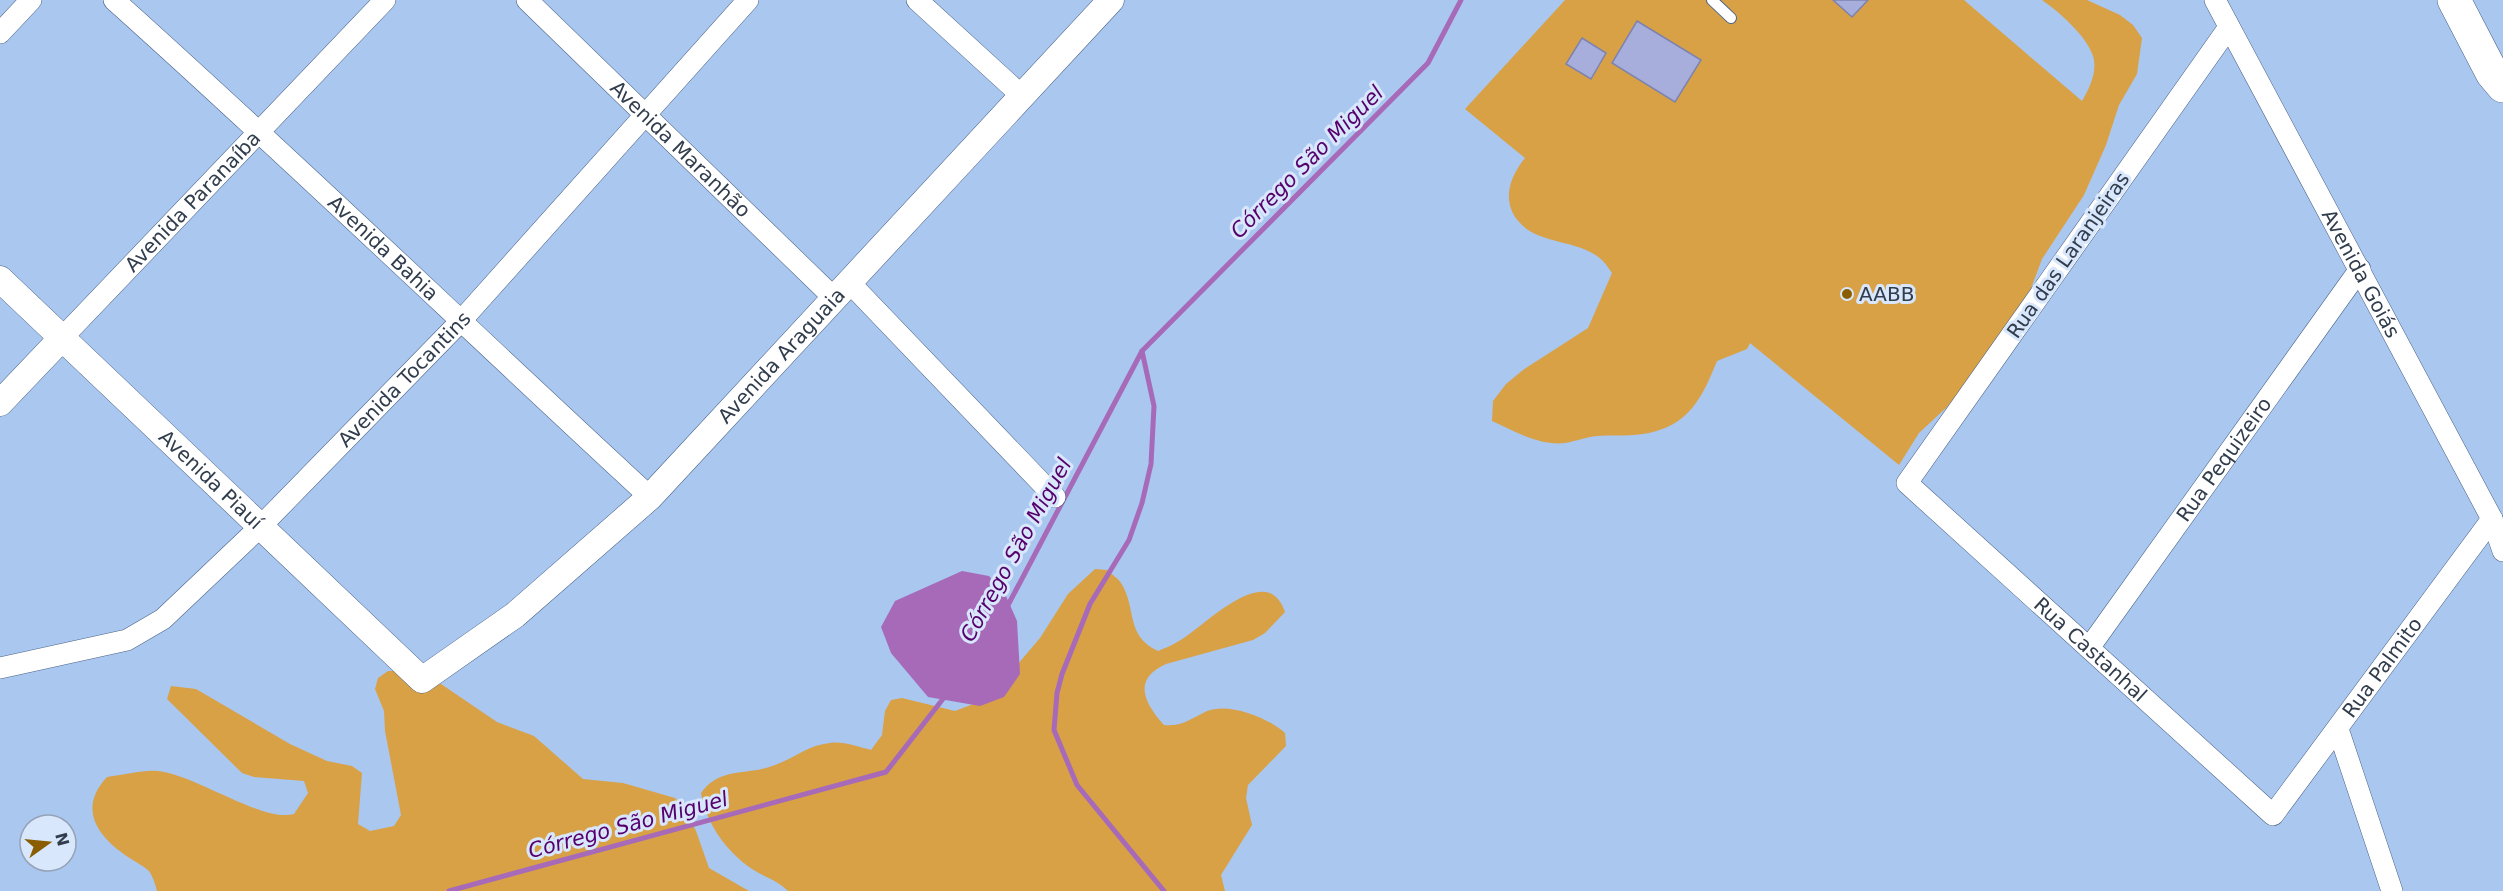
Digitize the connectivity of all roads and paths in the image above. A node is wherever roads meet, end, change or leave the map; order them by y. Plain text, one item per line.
1 (31, 0) edge
2 (114, 0) edge
3 (385, 0) edge
4 (527, 0) edge
5 (748, 0) edge
6 (917, 0) edge
7 (1111, 0) edge
8 (1712, 0) edge
9 (2215, 0) edge
10 (2454, 0) edge
11 (1731, 18) dead end
12 (2229, 27) junction
13 (0, 33) edge
14 (2503, 86) edge
15 (1022, 96) junction
16 (647, 114) junction
17 (259, 130) junction
18 (2360, 269) junction
19 (0, 279) edge
20 (842, 290) junction
21 (460, 322) junction
22 (62, 338) junction
23 (0, 404) edge
24 (1907, 483) joint
25 (650, 497) junction
26 (1055, 497) dead end
27 (2492, 519) junction
28 (261, 526) junction
29 (2503, 551) edge
30 (2089, 648) junction
31 (0, 668) edge
32 (422, 680) joint
33 (2338, 729) junction
34 (2273, 815) joint
35 (2392, 891) edge

1 - 13 street
2 - 17 street, Avenida Bahia
3 - 17 street, Avenida Paranaíba
4 - 16 street, Avenida Maranhão
5 - 16 street, Avenida Tocantins
6 - 15 street
7 - 15 street, Avenida Araguaia
8 - 11 lane
9 - 12 street, Avenida Goiás
10 - 14 main road
12 - 18 street, Avenida Goiás
12 - 24 street, Rua das Laranjeiras
15 - 20 street, Avenida Araguaia
16 - 20 street, Avenida Maranhão
16 - 21 street, Avenida Tocantins
17 - 21 street, Avenida Bahia
17 - 22 street, Avenida Paranaíba
18 - 27 street, Avenida Goiás
18 - 30 street, Rua Pequizeiro
19 - 22 street, Avenida Piauí
20 - 25 street, Avenida Araguaia
20 - 26 street, Avenida Maranhão
21 - 25 street, Avenida Bahia
21 - 28 street, Avenida Tocantins
22 - 23 street, Avenida Paranaíba
22 - 28 street, Avenida Piauí
24 - 30 street, Rua Castanhal
25 - 32 street, Avenida Araguaia
27 - 29 street, Avenida Goiás
27 - 33 street, Rua Palmito
28 - 31 street, Avenida Tocantins
28 - 32 street, Avenida Piauí
30 - 34 street, Rua Castanhal
33 - 34 street, Rua Palmito
33 - 35 street

